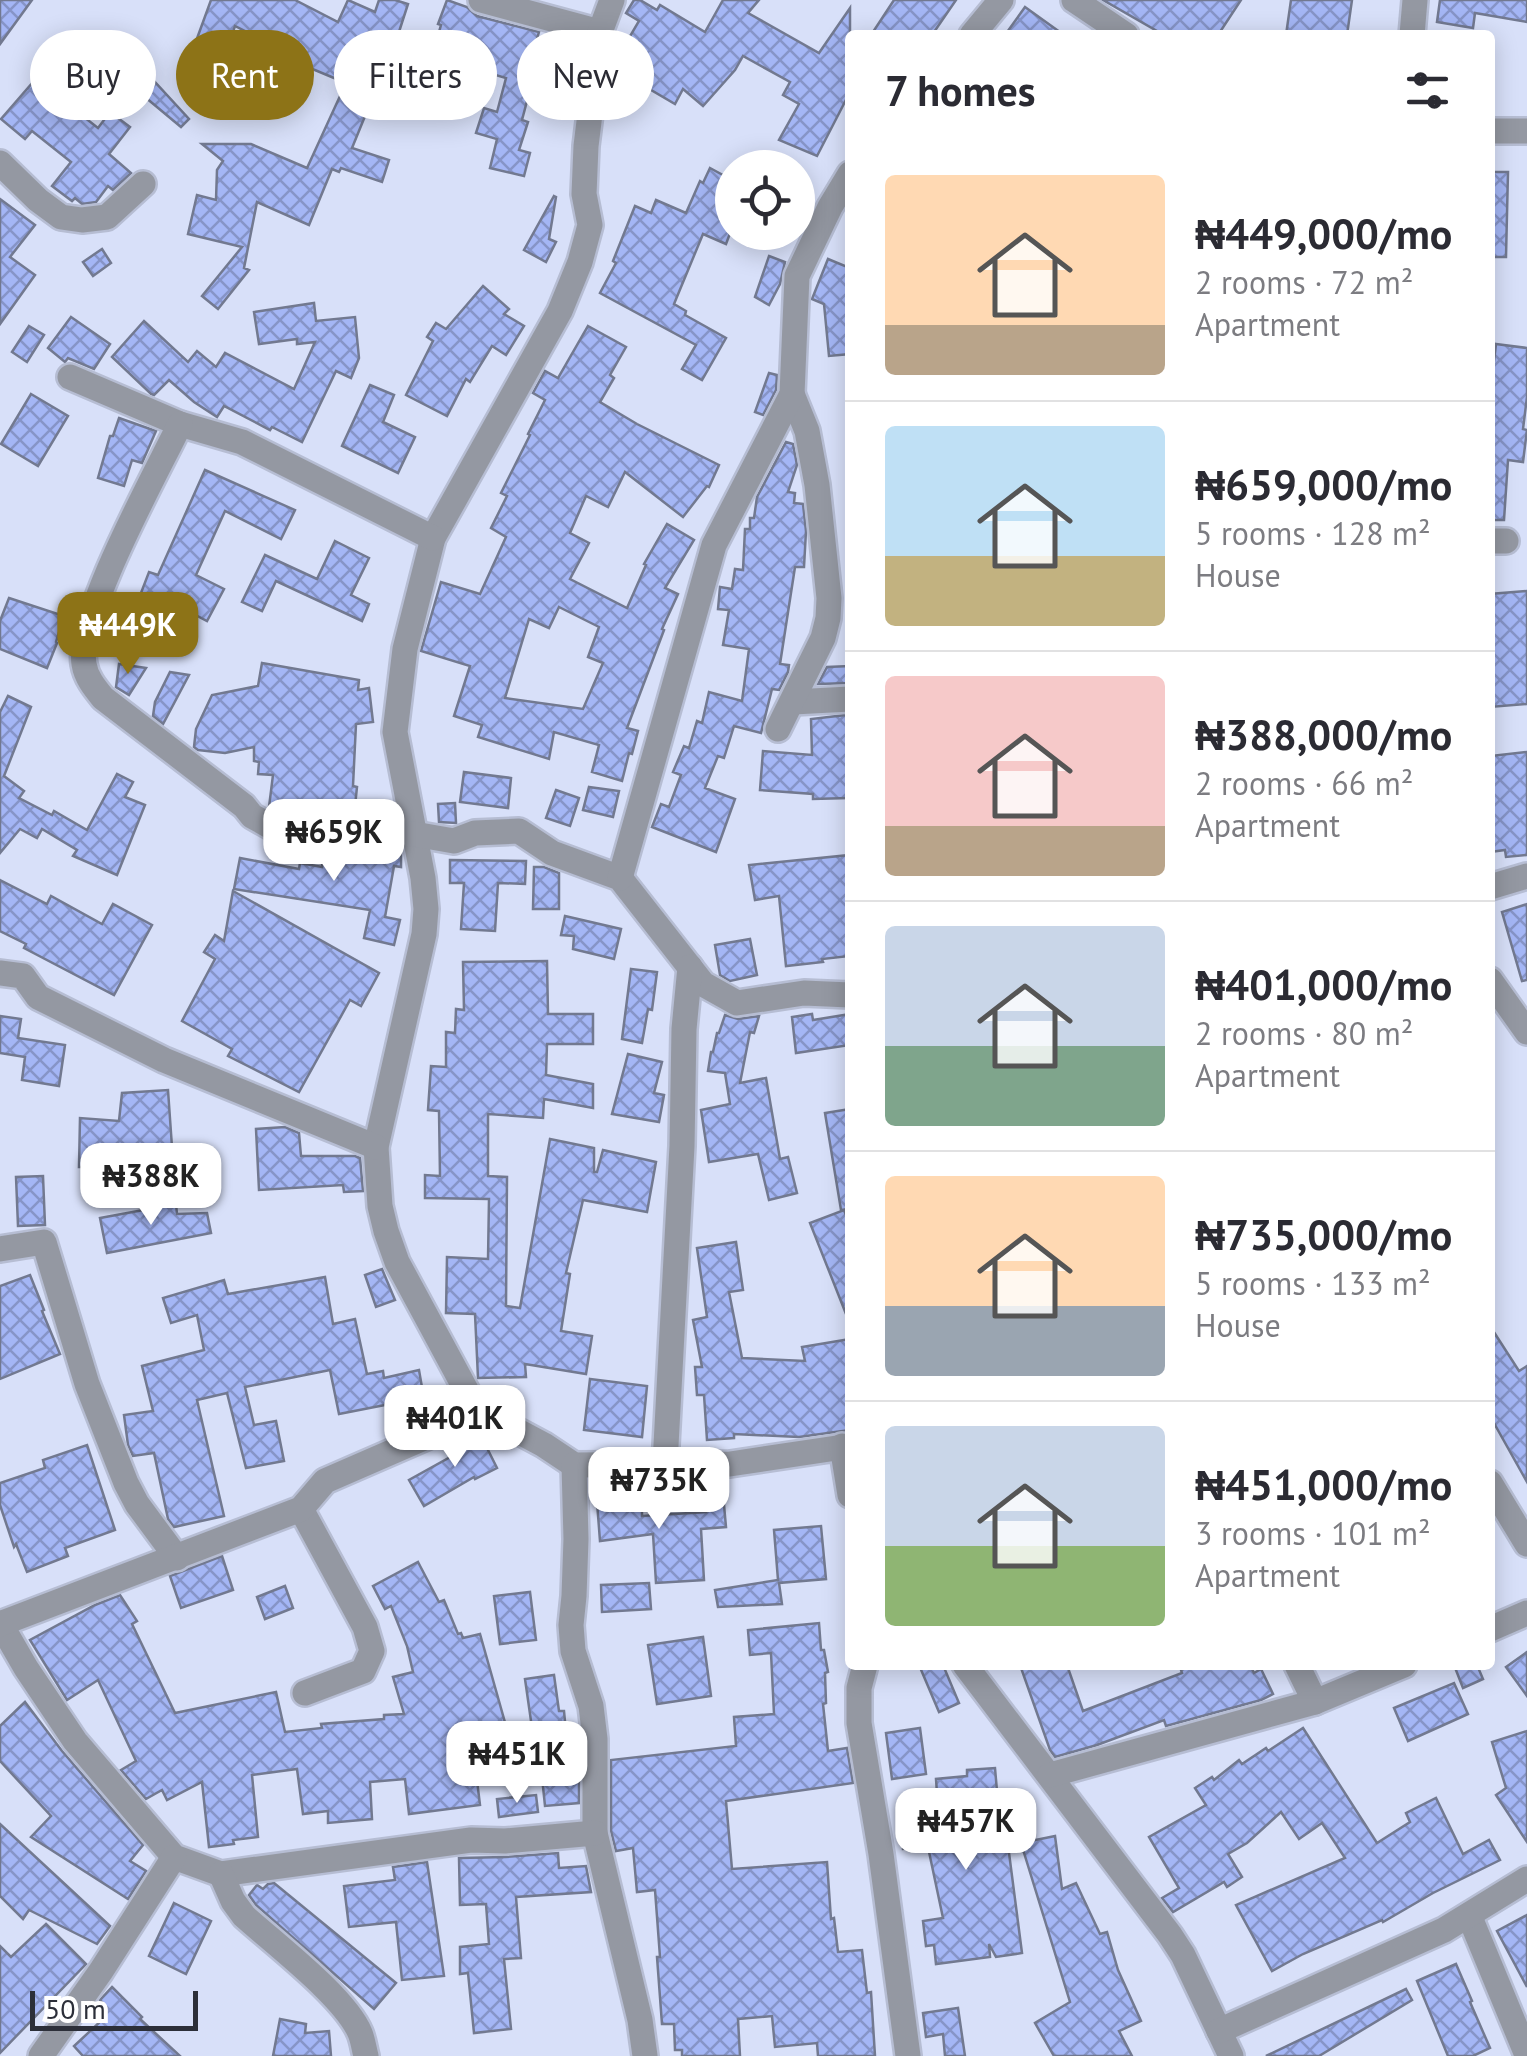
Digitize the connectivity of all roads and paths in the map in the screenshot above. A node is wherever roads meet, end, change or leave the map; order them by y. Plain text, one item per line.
1 (481, 0) edge
2 (612, 0) edge
3 (1001, 0) edge
4 (1074, 0) edge
5 (1415, 0) edge
6 (593, 30) edge
7 (601, 30) edge
8 (976, 30) edge
9 (1119, 30) edge
10 (1412, 30) edge
11 (589, 120) edge
12 (1527, 131) edge
13 (1495, 132) edge
14 (0, 163) edge
15 (845, 182) edge
16 (144, 184) dead end
17 (70, 377) dead end
18 (792, 394) junction
19 (180, 424) junction
20 (433, 538) junction
21 (845, 698) edge
22 (793, 702) junction
23 (778, 730) dead end
24 (414, 834) junction
25 (1527, 876) edge
26 (620, 878) junction
27 (1495, 886) edge
28 (690, 967) junction
29 (0, 973) edge
30 (1495, 987) edge
31 (845, 995) edge
32 (1527, 1032) edge
33 (376, 1147) junction
34 (0, 1248) edge
35 (480, 1414) junction
36 (845, 1446) edge
37 (665, 1464) junction
38 (574, 1465) junction
39 (1495, 1492) edge
40 (301, 1509) junction
41 (1526, 1538) edge
42 (177, 1558) junction
43 (1527, 1613) edge
44 (0, 1624) edge
45 (1495, 1627) edge
46 (864, 1670) edge
47 (970, 1670) edge
48 (1299, 1670) edge
49 (1392, 1670) edge
50 (306, 1693) dead end
51 (1315, 1702) junction
52 (1050, 1775) junction
53 (596, 1834) junction
54 (174, 1857) junction
55 (221, 1874) junction
56 (1527, 1878) edge
57 (1469, 1915) junction
58 (1219, 2031) junction
59 (46, 2054) edge
60 (1527, 2055) edge
61 (366, 2056) edge
62 (645, 2056) edge
63 (908, 2056) edge
64 (1231, 2056) edge

1 - 6 street
2 - 7 street
3 - 8 street
4 - 9 street
5 - 10 street
11 - 20 street
12 - 13 street
14 - 16 street
15 - 18 street
17 - 19 street
18 - 22 street
18 - 26 street
19 - 20 street
19 - 24 street
20 - 24 street
21 - 22 street
22 - 23 street
24 - 26 street
24 - 33 street
25 - 27 street
26 - 28 street
28 - 31 street
28 - 37 street
29 - 33 street
30 - 32 street
33 - 35 street
34 - 42 street
35 - 38 street
35 - 40 street
36 - 37 street
37 - 38 street
38 - 53 street
39 - 41 street
40 - 42 street
40 - 50 street
42 - 44 street
43 - 45 street
44 - 54 street
46 - 63 street
47 - 52 street
48 - 51 street
49 - 51 street
51 - 52 street
52 - 58 street
53 - 55 street
53 - 62 street
54 - 55 street
54 - 59 street
55 - 61 street
56 - 57 street
57 - 58 street
57 - 60 street
58 - 64 street

